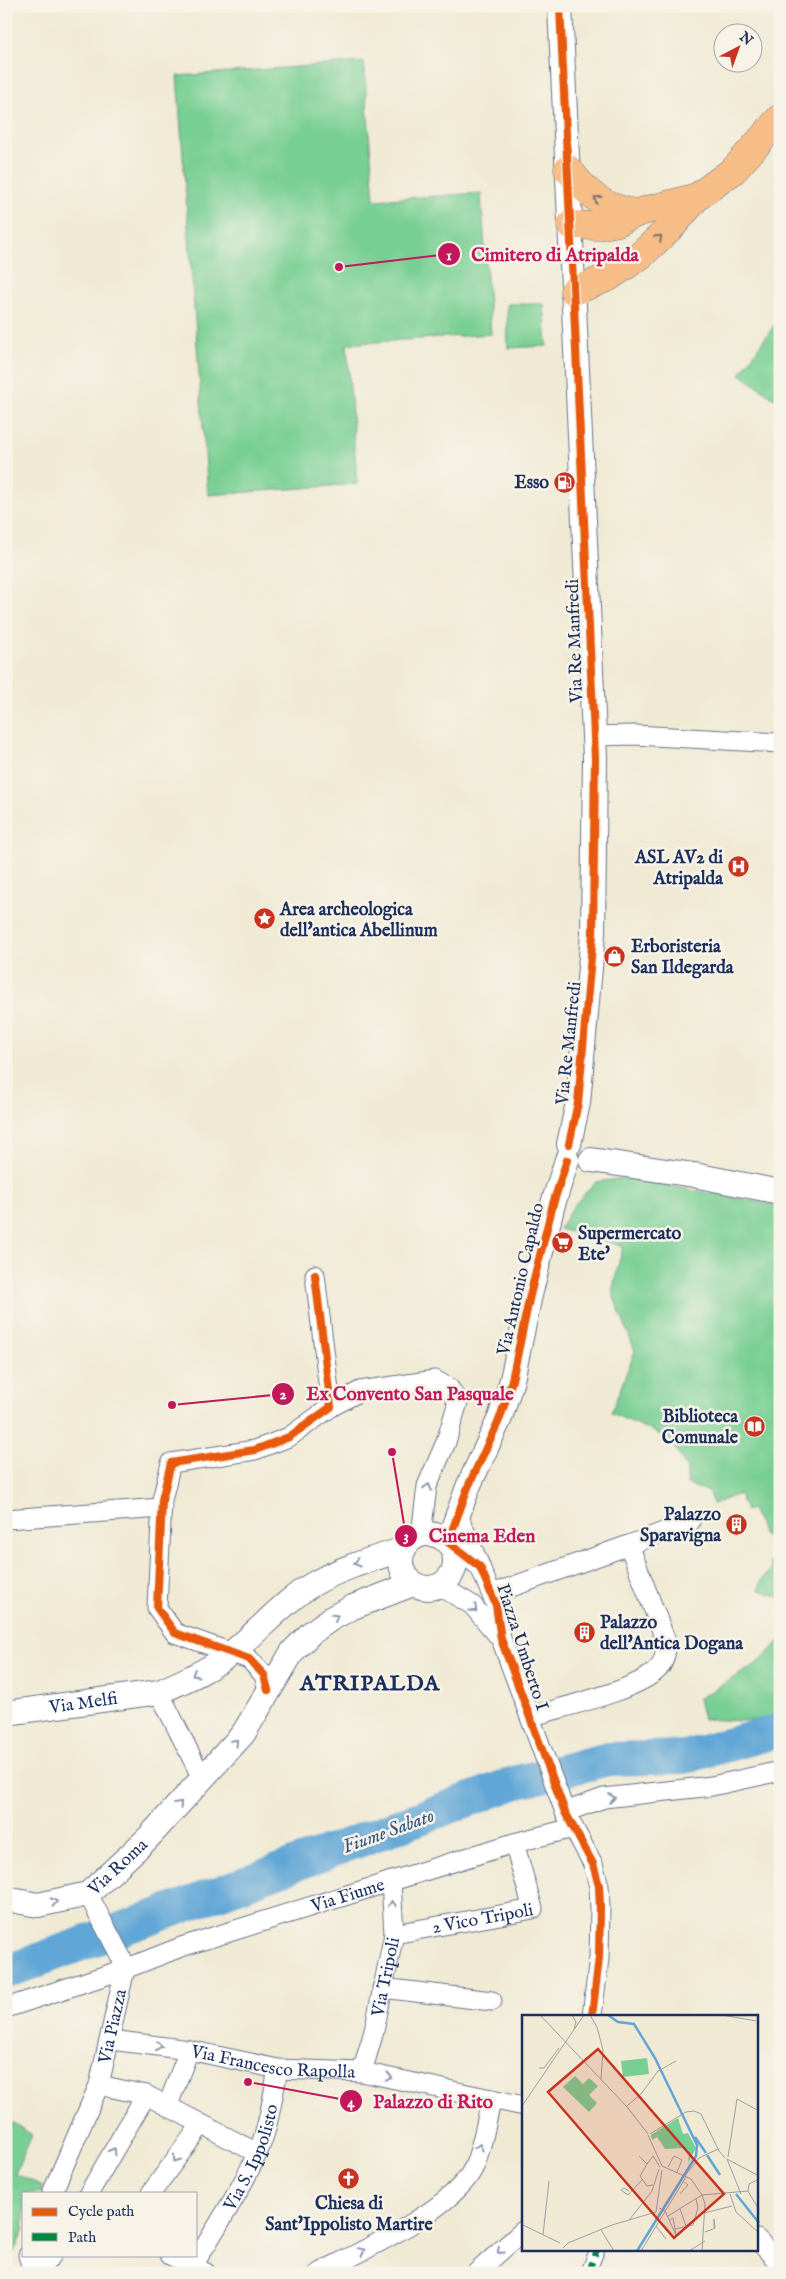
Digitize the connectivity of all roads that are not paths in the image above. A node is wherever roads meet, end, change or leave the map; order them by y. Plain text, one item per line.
1 (560, 6) edge
2 (780, 118) edge
3 (568, 169) junction
4 (697, 197) junction
5 (636, 213) junction
6 (571, 224) junction
7 (574, 291) junction
8 (594, 736) junction
9 (780, 743) edge
10 (581, 1154) junction
11 (780, 1192) edge
12 (316, 1275) dead end
13 (331, 1407) junction
14 (468, 1487) junction
15 (162, 1508) junction
16 (458, 1516) junction
17 (6, 1519) edge
18 (690, 1522) dead end
19 (426, 1540) junction
20 (629, 1544) junction
21 (480, 1567) junction
22 (413, 1584) junction
23 (440, 1586) junction
24 (492, 1594) junction
25 (501, 1640) junction
26 (233, 1652) junction
27 (268, 1690) junction
28 (159, 1692) junction
29 (6, 1713) edge
30 (532, 1724) junction
31 (780, 1771) edge
32 (202, 1778) junction
33 (567, 1815) junction
34 (514, 1843) junction
35 (391, 1881) junction
36 (88, 1894) junction
37 (6, 1899) edge
38 (394, 1934) junction
39 (123, 1964) junction
40 (382, 1988) junction
41 (492, 2001) dead end
42 (6, 2008) edge
43 (592, 2015) edge
44 (111, 2040) junction
45 (189, 2050) junction
46 (278, 2069) junction
47 (362, 2072) junction
48 (99, 2085) junction
49 (146, 2095) junction
50 (492, 2099) junction
51 (168, 2105) junction
52 (522, 2106) edge
53 (201, 2124) junction
54 (257, 2153) junction
55 (52, 2192) edge
56 (89, 2192) edge
57 (152, 2192) edge
58 (522, 2232) edge
59 (758, 2240) edge
60 (596, 2252) edge
61 (51, 2256) edge
62 (172, 2256) edge
63 (29, 2264) edge
64 (780, 2264) edge
65 (199, 2270) edge
66 (319, 2273) edge
67 (476, 2273) edge
68 (588, 2273) edge

1 - 3 street, Via Re Manfredi
2 - 4 highway
5 -> 3 highway
3 - 6 street, Via Re Manfredi
4 - 5 highway
7 -> 4 highway
5 - 6 highway
6 - 7 street, Via Re Manfredi
7 - 8 street, Via Re Manfredi
8 - 9 street
8 - 10 street, Via Re Manfredi
10 - 11 street
10 - 14 street, Via Antonio Capaldo
12 - 13 street
13 - 15 street
19 -> 13 street
14 - 16 street
14 - 19 street
15 - 17 street
15 - 26 street
16 - 19 street
16 - 21 street, Piazza Umberto I
18 - 20 street
19 - 21 street, Piazza Umberto I
19 - 22 street
19 - 23 street
19 -> 26 street
20 - 24 street
20 - 30 street
21 - 24 street, Piazza Umberto I
22 - 23 street, Piazza Umberto I
27 -> 22 street, Piazza Umberto I
23 -> 25 street, Piazza Umberto I
24 - 25 street, Piazza Umberto I
25 - 30 street, Piazza Umberto I
26 - 27 street
26 -> 28 street
32 -> 27 street, Piazza Umberto I
28 - 29 street, Via Melfi
28 - 32 street
30 - 33 street, Piazza Umberto I
33 -> 31 street, Via Fiume
36 -> 32 street, Via Roma
33 - 34 street, Via Fiume
33 - 43 street, Piazza Umberto I
34 - 35 street, Via Fiume
34 - 38 street, 2 Vico Tripoli
38 -> 35 street, Via Tripoli
35 - 39 street, Via Fiume
37 -> 36 street, Via Roma
36 - 39 street
38 - 40 street, Via Tripoli
39 - 42 street, Via Fiume
39 - 44 street, Via Piazza
40 - 41 street
40 - 47 street, Via Tripoli
44 -> 45 street, Via Francesco Rapolla
44 - 48 street, Via Piazza
45 - 46 street, Via Francesco Rapolla
45 - 51 street
46 - 47 street, Via Francesco Rapolla
46 - 54 street, Via S. Ippolisto
47 -> 50 street, Via Francesco Rapolla
48 - 49 street
48 - 55 street, Via Piazza
49 - 51 street
56 -> 49 street
50 - 52 street, Via Francesco Rapolla
66 -> 50 street
51 - 53 street
53 - 54 street
53 -> 57 street
54 - 65 street, Via S. Ippolisto
58 -> 67 street
59 - 64 street
60 - 68 street
61 - 63 street
62 - 65 street

